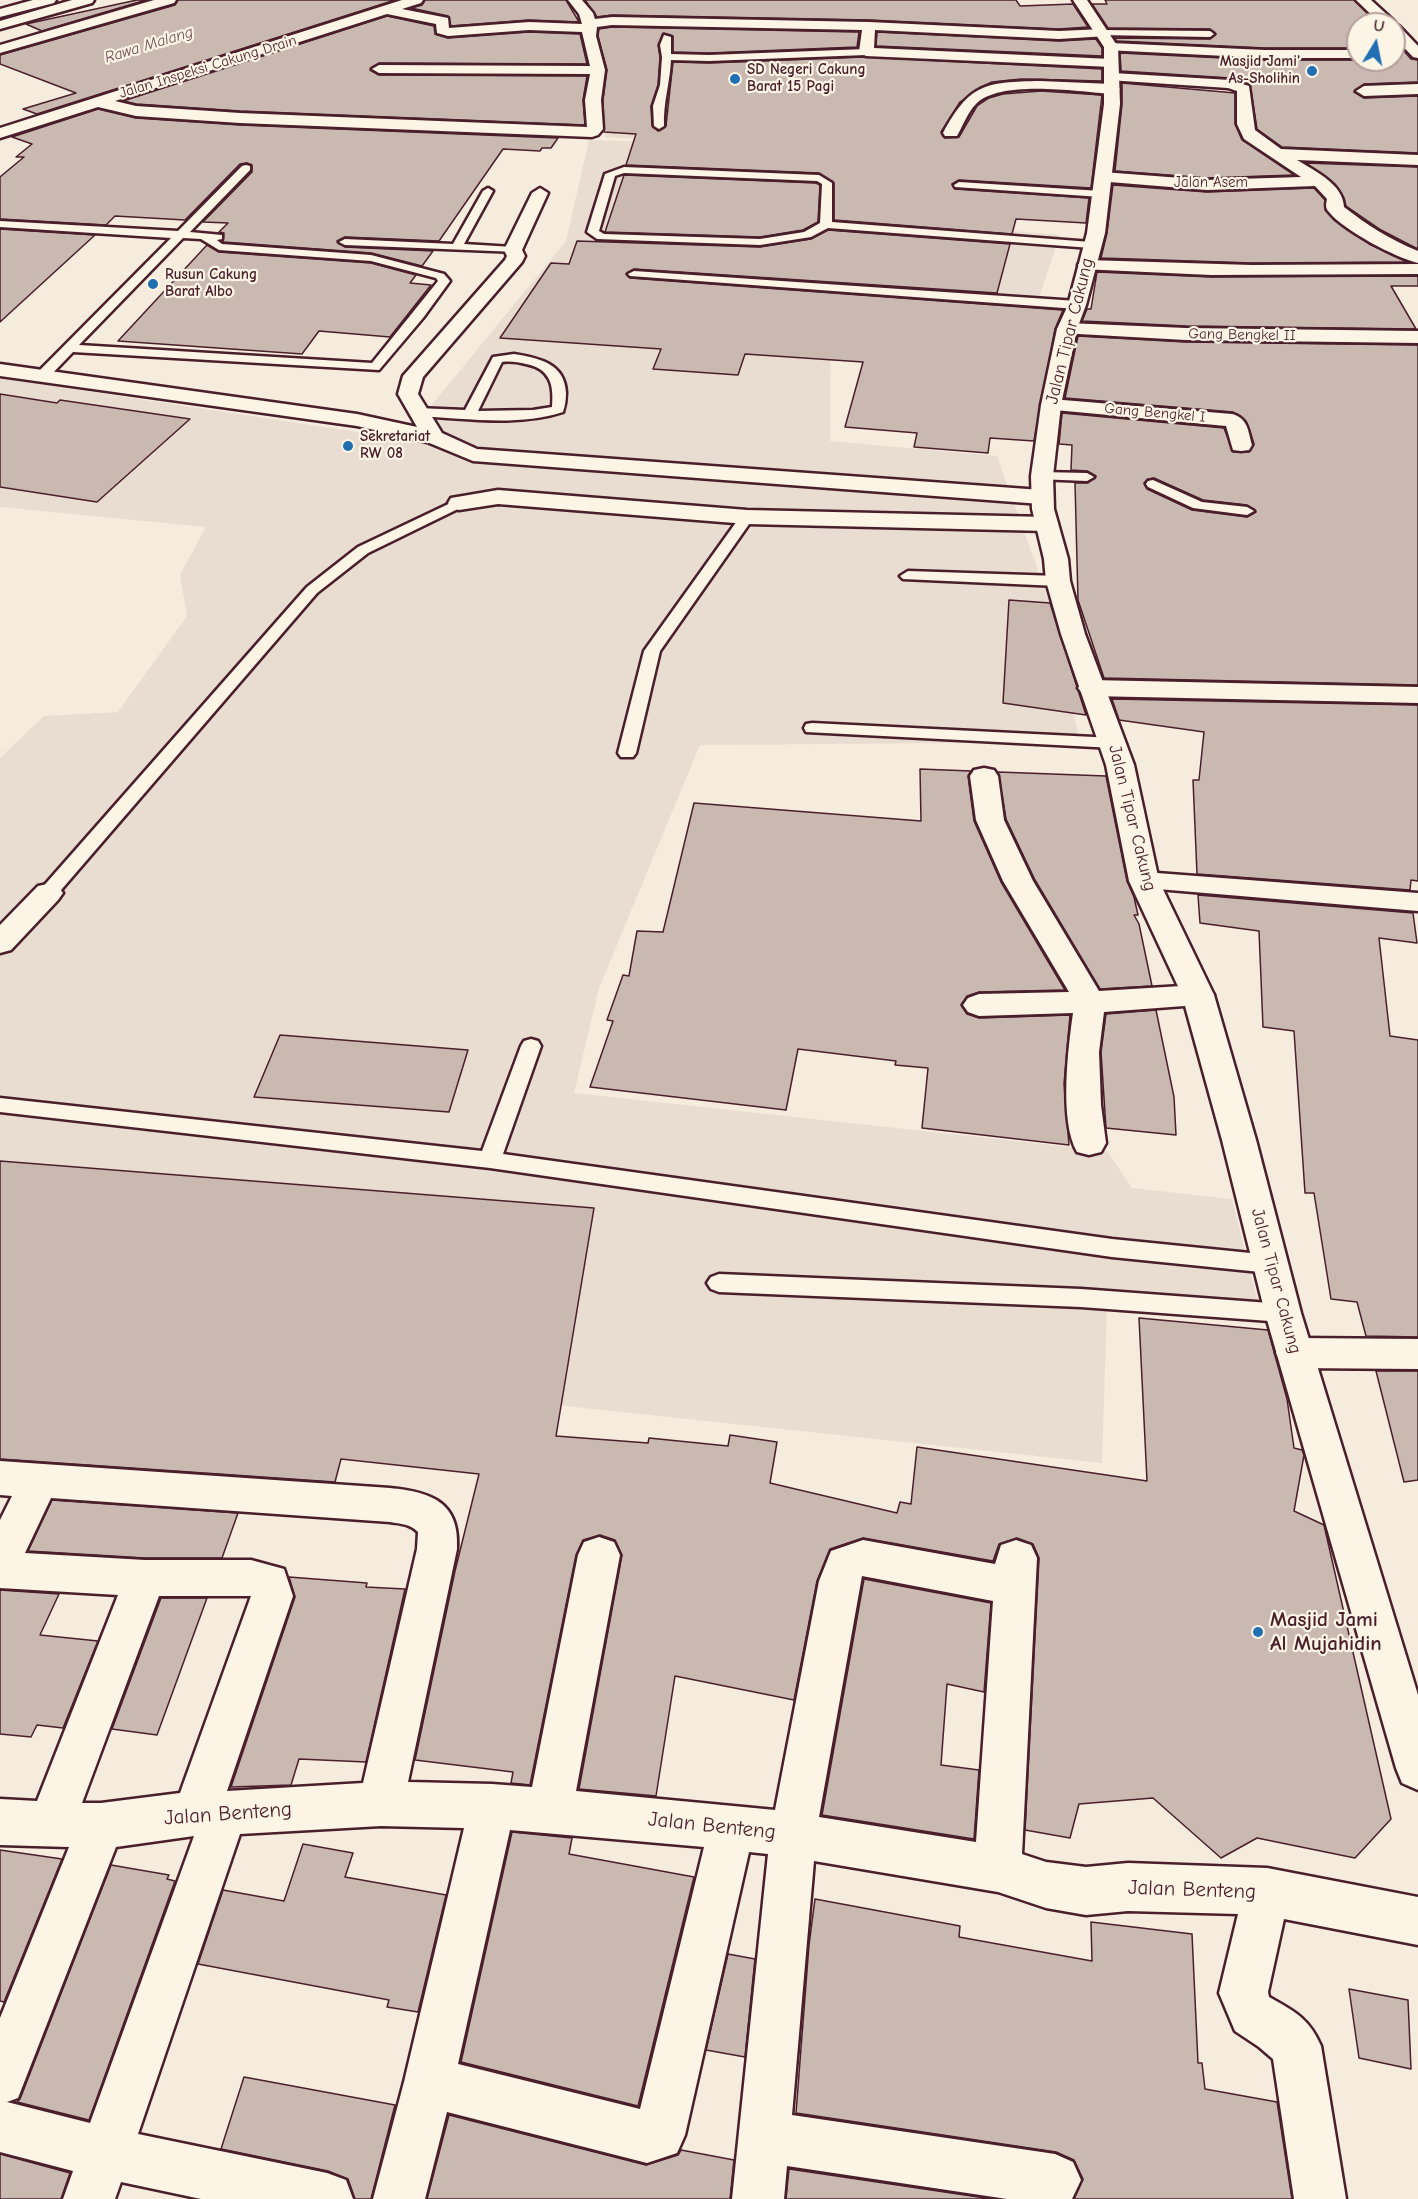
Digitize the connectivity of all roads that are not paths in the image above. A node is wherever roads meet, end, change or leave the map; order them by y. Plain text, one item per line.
1 (46, 0) edge
2 (87, 0) edge
3 (169, 0) edge
4 (416, 0) edge
5 (575, 0) edge
6 (1080, 0) edge
7 (1363, 0) edge
8 (694, 7) dead end
9 (386, 9) junction
10 (1376, 12) edge
11 (0, 14) edge
12 (693, 22) junction
13 (0, 25) edge
14 (589, 26) junction
15 (869, 26) junction
16 (1210, 34) dead end
17 (667, 37) dead end
18 (1412, 41) edge
19 (0, 49) edge
20 (866, 52) junction
21 (1346, 54) edge
22 (1418, 54) edge
23 (667, 57) junction
24 (1110, 62) junction
25 (379, 69) dead end
26 (598, 70) junction
27 (1418, 89) edge
28 (1364, 91) dead end
29 (98, 102) junction
30 (659, 126) dead end
31 (0, 133) edge
32 (951, 133) dead end
33 (1275, 154) junction
34 (1418, 160) edge
35 (246, 168) dead end
36 (1319, 181) junction
37 (959, 185) dead end
38 (1102, 186) junction
39 (488, 191) dead end
40 (540, 193) dead end
41 (0, 224) edge
42 (826, 225) junction
43 (180, 235) junction
44 (204, 236) junction
45 (262, 239) dead end
46 (330, 242) dead end
47 (1091, 245) junction
48 (457, 247) junction
49 (513, 249) junction
50 (1418, 258) edge
51 (1087, 265) junction
52 (1418, 269) edge
53 (634, 274) dead end
54 (1077, 304) junction
55 (1067, 329) junction
56 (1418, 337) edge
57 (69, 348) junction
58 (0, 370) edge
59 (42, 376) junction
60 (1051, 405) junction
61 (417, 412) junction
62 (470, 413) junction
63 (434, 437) junction
64 (1241, 446) dead end
65 (1087, 477) dead end
66 (1153, 484) dead end
67 (1041, 487) junction
68 (459, 503) joint
69 (1247, 511) dead end
70 (747, 517) junction
71 (1047, 524) junction
72 (908, 576) dead end
73 (1058, 581) junction
74 (1091, 688) junction
75 (1418, 694) edge
76 (812, 728) dead end
77 (1114, 743) junction
78 (627, 753) dead end
79 (984, 776) dead end
80 (1144, 881) junction
81 (48, 892) joint
82 (1418, 902) edge
83 (0, 943) edge
84 (1198, 995) junction
85 (1090, 1002) junction
86 (979, 1005) dead end
87 (531, 1046) dead end
88 (0, 1105) edge
89 (1089, 1143) dead end
90 (490, 1160) junction
91 (1270, 1264) junction
92 (719, 1283) dead end
93 (1283, 1313) junction
94 (1295, 1353) junction
95 (1418, 1354) edge
96 (0, 1478) edge
97 (39, 1481) junction
98 (599, 1556) dead end
99 (0, 1563) edge
100 (0, 1570) edge
101 (145, 1578) junction
102 (1415, 1752) edge
103 (381, 1804) junction
104 (492, 1806) junction
105 (550, 1810) junction
106 (210, 1813) junction
107 (0, 1822) edge
108 (51, 1823) junction
109 (101, 1826) junction
110 (732, 1827) junction
111 (794, 1835) junction
112 (998, 1869) junction
113 (1267, 1892) junction
114 (1418, 1921) edge
115 (0, 2080) edge
116 (429, 2082) junction
117 (0, 2126) edge
118 (764, 2137) junction
119 (105, 2153) junction
120 (1055, 2180) dead end
121 (89, 2199) edge
122 (327, 2199) edge
123 (399, 2199) edge
124 (758, 2199) edge
125 (1320, 2199) edge

1 - 11 street
2 - 13 street
3 - 19 street
4 - 9 street, Jalan Inspeksi Cakung Drain
5 - 14 street
6 - 24 street
7 - 10 street
8 - 12 street
9 - 14 street
9 - 29 street, Jalan Inspeksi Cakung Drain
12 - 14 street
12 - 15 street
14 - 26 street
15 - 20 street
15 - 24 street
16 - 24 lane
17 - 23 lane
18 - 22 street
20 - 23 lane
20 - 24 street
21 - 24 street
23 - 30 lane
24 - 32 street
24 - 33 street
24 - 38 street, Jalan Tipar Cakung
25 - 26 street
26 - 29 street
27 - 28 street
29 - 31 street, Jalan Inspeksi Cakung Drain
33 - 34 street
33 - 36 street
35 - 43 lane
36 - 38 street, Jalan Asem
36 - 50 street
37 - 38 lane
38 - 47 street, Jalan Tipar Cakung
39 - 48 lane
40 - 49 street
41 - 43 lane
42 - 42 lane
42 - 47 lane
43 - 44 lane
43 - 57 lane
44 - 45 lane
44 - 57 lane
46 - 48 lane
47 - 51 street, Jalan Tipar Cakung
48 - 49 lane
49 - 61 street
51 - 52 street
51 - 54 street, Jalan Tipar Cakung
53 - 54 lane
54 - 55 street, Jalan Tipar Cakung
55 - 56 street, Gang Bengkel II
55 - 60 street, Jalan Tipar Cakung
57 - 59 lane
58 - 59 street
59 - 63 street
60 - 64 street, Gang Bengkel I
60 - 67 street, Jalan Tipar Cakung
61 - 62 lane
61 - 63 street
62 - 62 lane
63 - 67 street
65 - 67 lane
66 - 69 lane
67 - 71 street, Jalan Tipar Cakung
68 - 70 street
68 - 81 lane
70 - 71 street
70 - 78 lane
71 - 73 street, Jalan Tipar Cakung
72 - 73 lane
73 - 74 street, Jalan Tipar Cakung
74 - 75 street
74 - 77 street, Jalan Tipar Cakung
76 - 77 lane
77 - 80 street, Jalan Tipar Cakung
79 - 85 street
80 - 82 street
80 - 84 street, Jalan Tipar Cakung
81 - 83 street
84 - 85 street
84 - 91 street, Jalan Tipar Cakung
85 - 86 street
85 - 89 street
87 - 90 lane
88 - 90 lane
90 - 91 lane
91 - 93 street, Jalan Tipar Cakung
92 - 93 lane
93 - 94 street, Jalan Tipar Cakung
94 - 95 street
94 - 102 street, Jalan Tipar Cakung
96 - 97 street
97 - 99 street
97 - 103 street
98 - 105 street
100 - 101 street
101 - 106 street
101 - 108 street
103 - 104 street, Jalan Benteng
103 - 106 street, Jalan Benteng
104 - 105 street, Jalan Benteng
104 - 116 street
105 - 110 street, Jalan Benteng
106 - 109 street, Jalan Benteng
106 - 119 street
107 - 108 street, Jalan Benteng
108 - 109 street, Jalan Benteng
109 - 115 street
110 - 111 street, Jalan Benteng
110 - 116 street
111 - 112 street, Jalan Benteng
111 - 112 street
111 - 118 street
112 - 113 street, Jalan Benteng
113 - 114 street, Jalan Benteng
113 - 125 street
116 - 123 street
117 - 119 street
118 - 120 street
118 - 124 street
119 - 121 street
119 - 122 street

